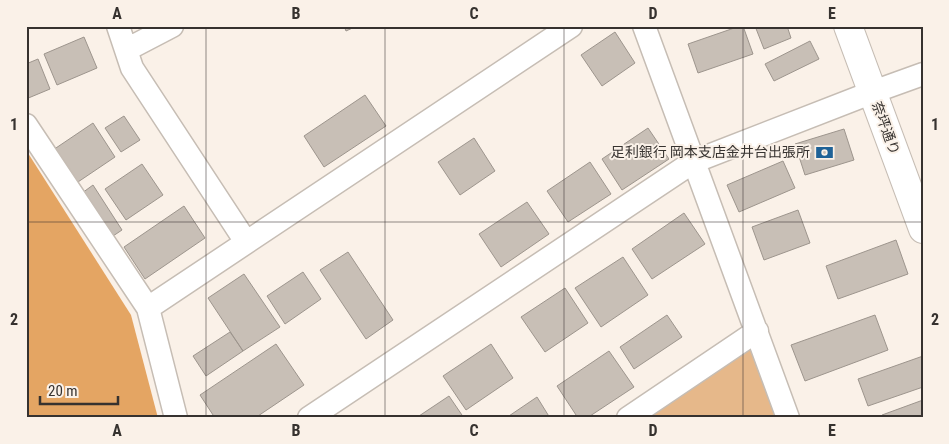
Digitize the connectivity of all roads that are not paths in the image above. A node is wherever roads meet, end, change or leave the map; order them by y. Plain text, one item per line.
1 (118, 26) edge
2 (172, 26) edge
3 (571, 26) edge
4 (644, 26) edge
5 (848, 26) edge
6 (126, 50) junction
7 (923, 74) edge
8 (872, 92) junction
9 (26, 125) edge
10 (693, 162) junction
11 (923, 229) edge
12 (246, 242) junction
13 (148, 308) junction
14 (756, 331) junction
15 (176, 418) edge
16 (308, 418) edge
17 (628, 418) edge
18 (788, 418) edge

1 - 6 street
2 - 6 street
3 - 12 street
4 - 10 street
5 - 8 street, 奈坪通り
6 - 12 street
7 - 8 street
8 - 10 street
8 - 11 street, 奈坪通り
9 - 13 street
10 - 14 street
10 - 16 street
12 - 13 street
13 - 15 street
14 - 17 street
14 - 18 street

